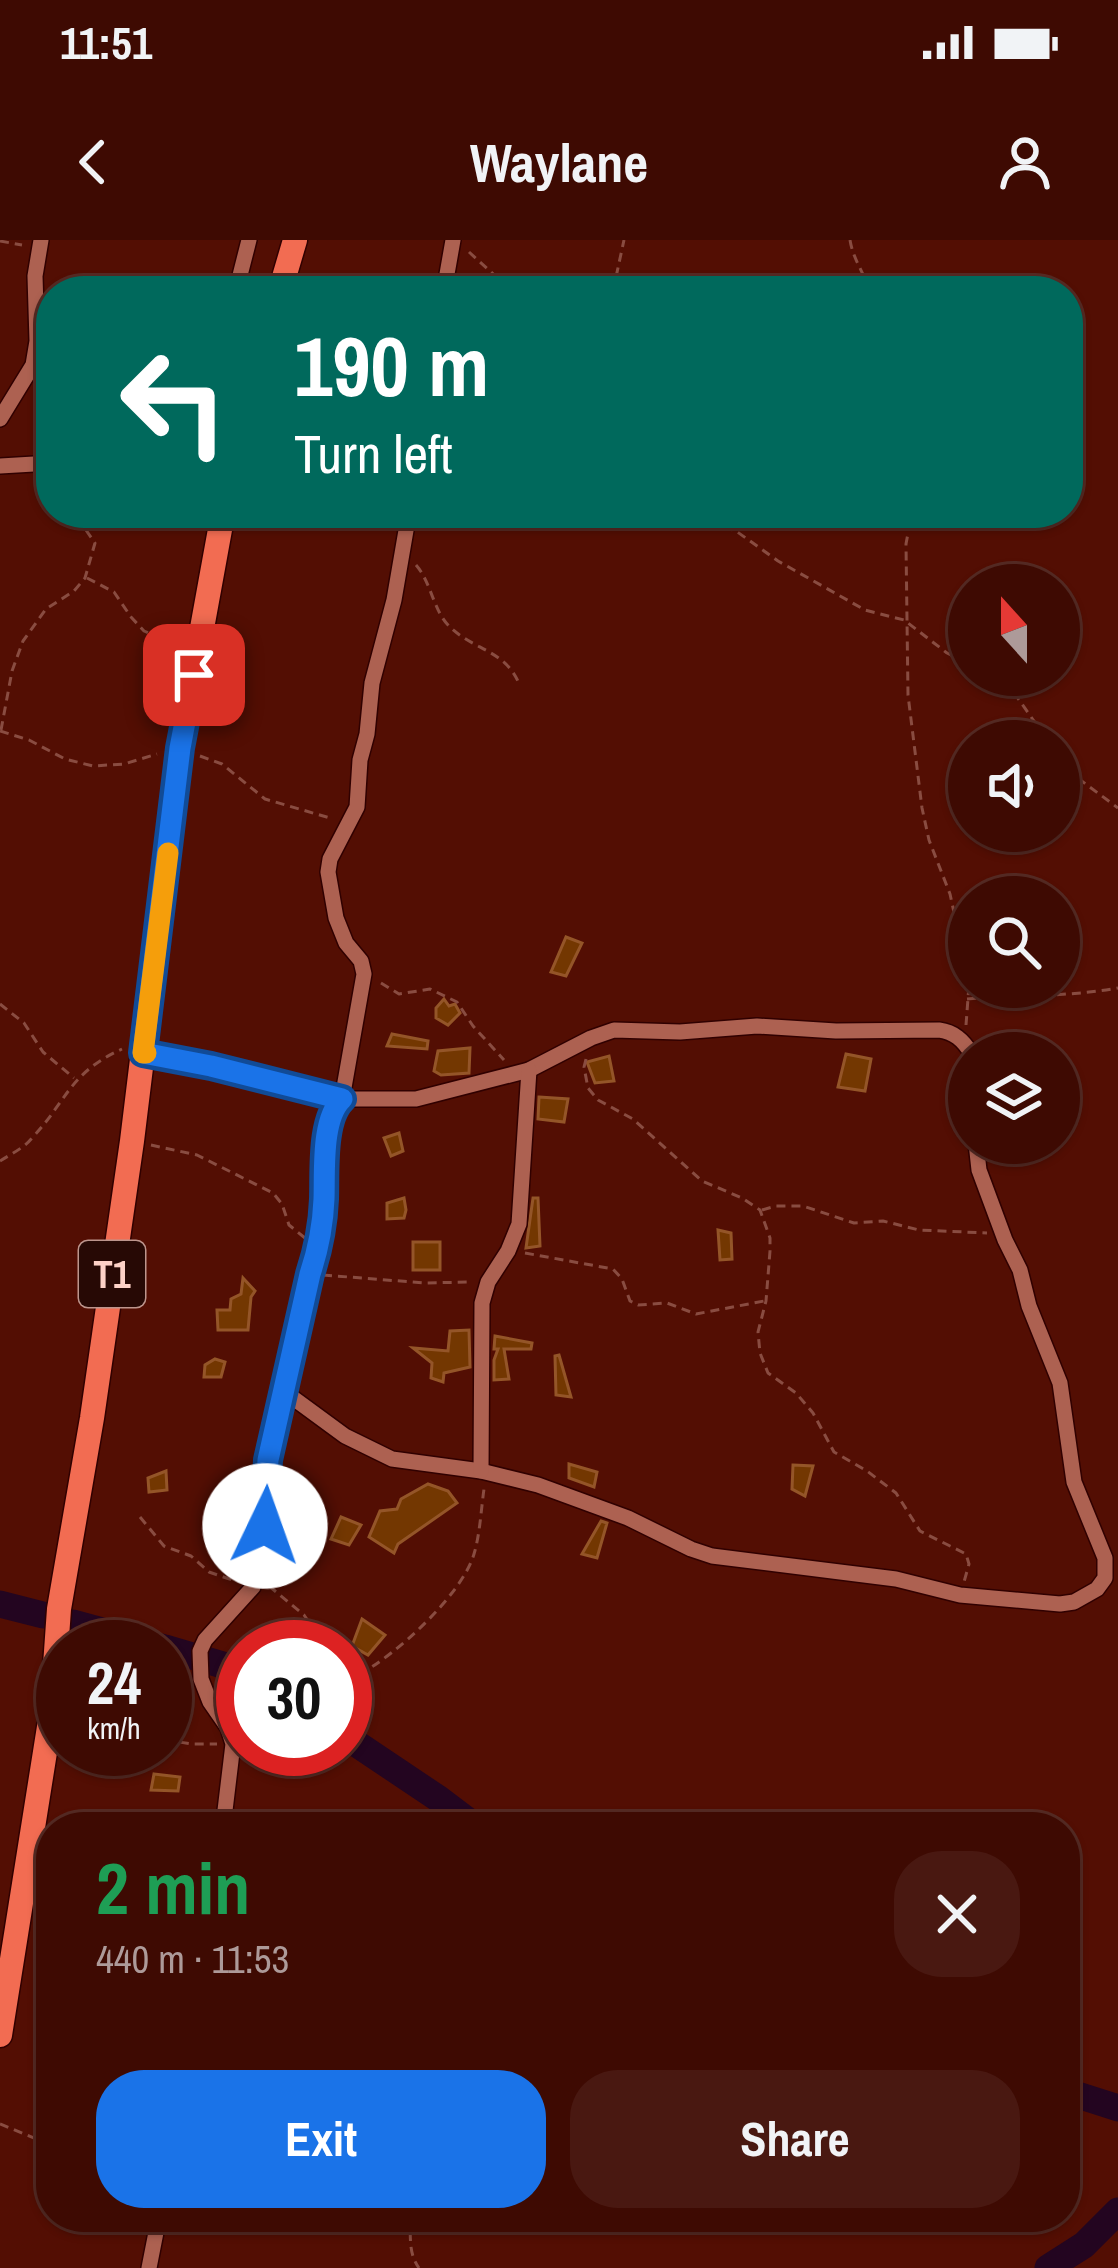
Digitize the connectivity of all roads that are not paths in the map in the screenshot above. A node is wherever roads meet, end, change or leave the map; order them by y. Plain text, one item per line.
1 (41, 240) edge
2 (249, 240) edge
3 (295, 240) edge
4 (460, 245) edge
5 (240, 276) edge
6 (284, 276) edge
7 (449, 276) edge
8 (36, 297) edge
9 (36, 350) edge
10 (0, 419) edge
11 (36, 464) edge
12 (0, 466) edge
13 (220, 528) edge
14 (407, 528) edge
15 (950, 1032) edge
16 (144, 1046) junction
17 (524, 1072) junction
18 (342, 1099) junction
19 (978, 1164) edge
20 (285, 1392) junction
21 (484, 1471) junction
22 (225, 1812) edge
23 (0, 2035) edge
24 (155, 2232) edge
25 (149, 2268) edge

1 - 8 street
2 - 5 street
3 - 6 highway
4 - 7 street
9 - 10 street
11 - 12 street
13 - 16 highway, T1
14 - 18 street
15 - 17 street
16 - 18 street
16 - 23 highway, T1
17 - 18 street
17 - 21 street
18 - 20 street
19 - 21 street
20 - 21 street
20 - 22 street
24 - 25 street

